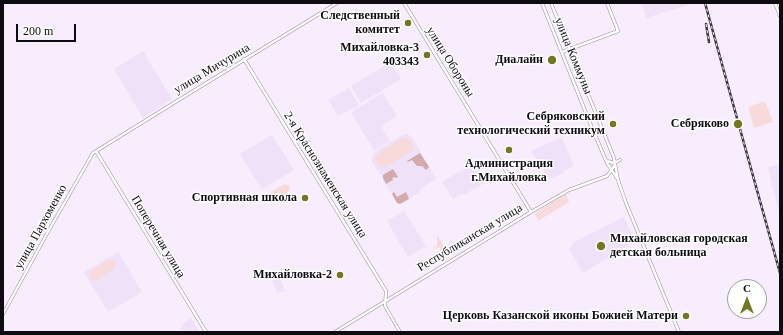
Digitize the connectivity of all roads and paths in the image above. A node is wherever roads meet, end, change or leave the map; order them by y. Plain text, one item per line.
1 (337, 3) edge
2 (404, 3) edge
3 (542, 3) edge
4 (551, 3) edge
5 (607, 3) edge
6 (775, 3) edge
7 (780, 16) edge
8 (570, 50) junction
9 (562, 52) junction
10 (244, 59) junction
11 (96, 151) junction
12 (614, 158) junction
13 (606, 161) junction
14 (615, 164) junction
15 (612, 170) junction
16 (607, 176) junction
17 (618, 180) junction
18 (531, 212) junction
19 (386, 291) junction
20 (394, 295) junction
21 (384, 301) junction
22 (378, 305) junction
23 (385, 306) junction
24 (3, 314) edge
25 (206, 332) edge
26 (335, 332) edge
27 (400, 332) edge
28 (679, 332) edge

1 - 10 street, улица Мичурина
2 - 18 street, улица Обороны
3 - 9 street, улица Коммуны
4 - 8 street, улица Коммуны
5 - 8 street
6 - 7 street
8 - 9 street
8 - 12 street, улица Коммуны
9 - 13 street, улица Коммуны
10 - 11 street, улица Мичурина
10 - 19 street, 2-я Краснознаменская улица
11 - 24 street, улица Пархоменко
11 - 25 street, Поперечная улица
12 - 13 street
12 - 14 street, улица Коммуны
12 - 14 street
13 - 14 street
13 - 15 street, улица Коммуны
14 - 15 street, Республиканская улица
14 - 17 street, улица Коммуны
15 - 16 street, Республиканская улица
15 - 17 street, улица Коммуны
16 - 17 street
16 - 18 street, Республиканская улица
17 - 28 street, улица Коммуны
18 - 20 street, Республиканская улица
19 - 20 street
19 - 21 street
20 - 21 street, Республиканская улица
21 - 22 street, Республиканская улица
21 - 23 street
22 - 23 street
22 - 26 street, Республиканская улица
23 - 27 street

